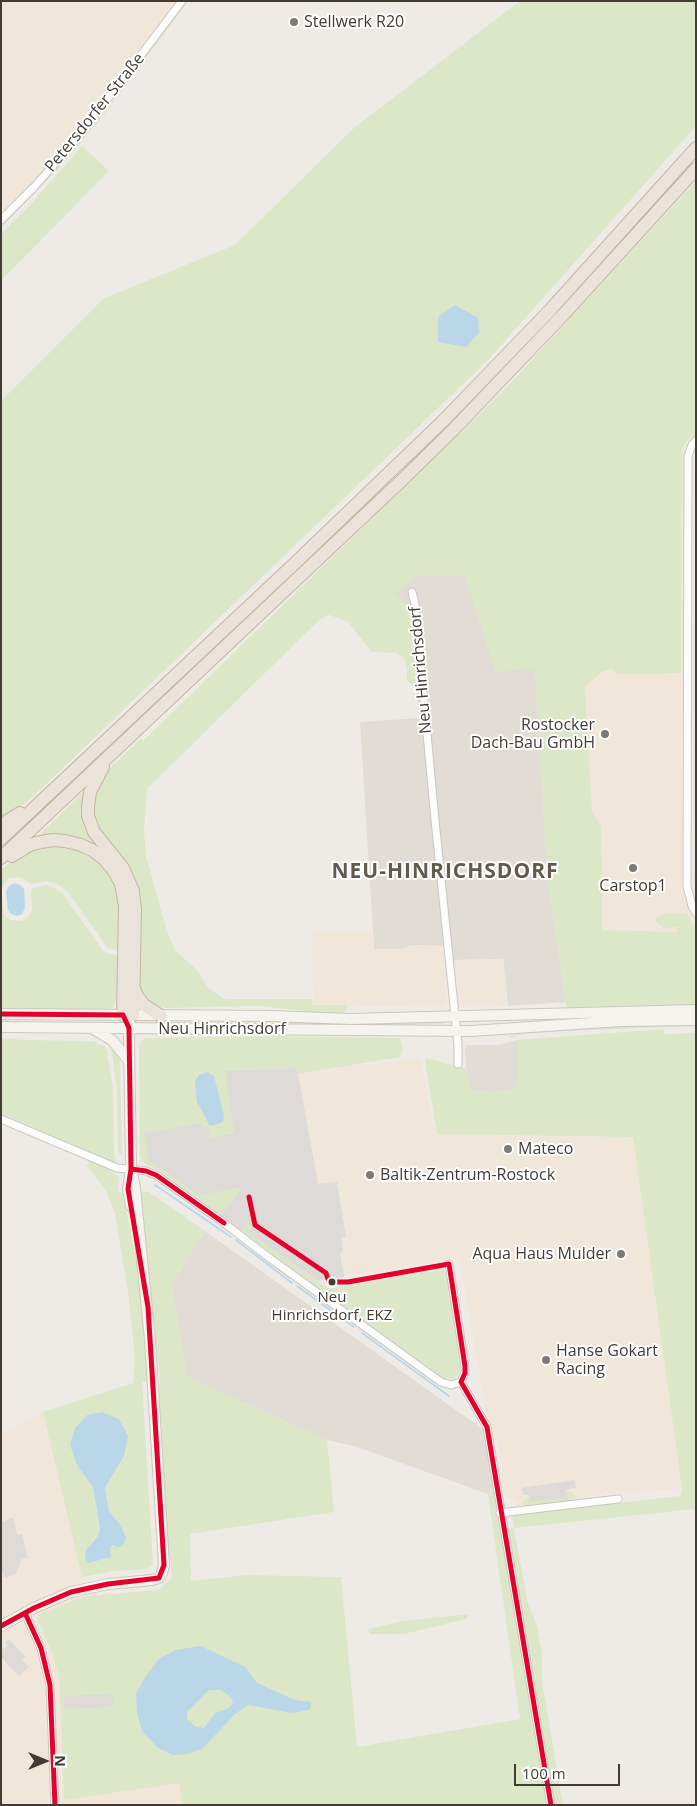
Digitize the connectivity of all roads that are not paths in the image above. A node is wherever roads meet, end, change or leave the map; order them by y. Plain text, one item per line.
1 (182, 1) edge
2 (696, 148) edge
3 (696, 169) edge
4 (1, 220) edge
5 (694, 443) edge
6 (412, 592) dead end
7 (108, 758) junction
8 (51, 792) junction
9 (1, 825) edge
10 (1, 839) edge
11 (1, 858) edge
12 (1, 863) edge
13 (696, 913) edge
14 (133, 983) junction
15 (696, 1010) edge
16 (1, 1014) edge
17 (128, 1015) junction
18 (161, 1016) junction
19 (454, 1017) junction
20 (471, 1017) junction
21 (696, 1020) edge
22 (1, 1027) edge
23 (92, 1028) junction
24 (129, 1028) junction
25 (443, 1030) junction
26 (456, 1031) junction
27 (129, 1061) junction
28 (458, 1064) dead end
29 (1, 1119) edge
30 (130, 1169) junction
31 (449, 1264) dead end
32 (461, 1382) junction
33 (618, 1499) dead end
34 (500, 1514) junction
35 (25, 1613) junction
36 (1, 1626) edge
37 (55, 1805) edge
38 (551, 1805) edge

1 - 4 street, Petersdorfer Straße
2 - 8 highway
3 - 7 highway
5 - 13 street
6 - 19 street, Neu Hinrichsdorf
7 - 11 highway
7 - 14 highway
8 - 9 highway
8 - 10 highway
12 - 17 highway
14 - 17 highway
14 - 18 highway
15 - 20 main road, Neu Hinrichsdorf
16 - 17 main road, Neu Hinrichsdorf
17 - 18 main road, Neu Hinrichsdorf
17 - 24 main road
18 - 19 main road, Neu Hinrichsdorf
19 - 20 main road, Neu Hinrichsdorf
19 - 25 main road
19 - 26 street, Neu Hinrichsdorf
20 - 26 main road
21 - 26 main road, Neu Hinrichsdorf
22 - 23 main road, Neu Hinrichsdorf
23 - 24 main road, Neu Hinrichsdorf
23 - 27 main road
24 - 25 main road, Neu Hinrichsdorf
24 - 27 main road
25 - 26 main road, Neu Hinrichsdorf
26 - 28 street, Neu Hinrichsdorf
27 - 30 main road
29 - 30 street
30 - 32 street
30 - 35 main road
31 - 32 street
32 - 34 street
33 - 34 street
34 - 38 street
35 - 36 main road
35 - 37 street

